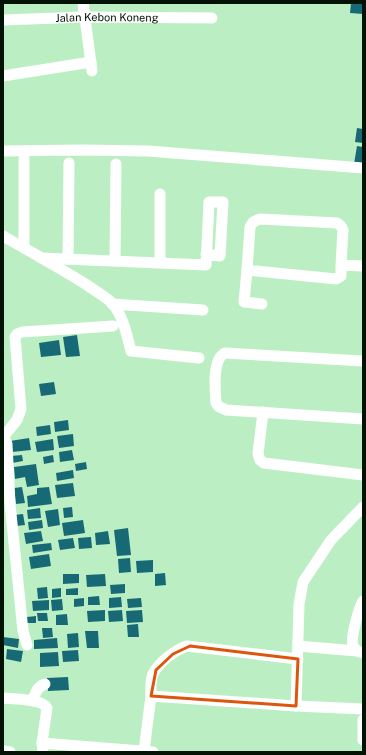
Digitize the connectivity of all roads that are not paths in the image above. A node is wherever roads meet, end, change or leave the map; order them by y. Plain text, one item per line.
1 (83, 3) edge
2 (85, 16) junction
3 (212, 18) dead end
4 (3, 20) edge
5 (3, 76) edge
6 (3, 151) edge
7 (24, 159) dead end
8 (69, 163) dead end
9 (116, 164) dead end
10 (363, 168) edge
11 (160, 194) dead end
12 (3, 236) edge
13 (24, 248) junction
14 (206, 254) dead end
15 (41, 258) junction
16 (68, 259) junction
17 (115, 261) junction
18 (160, 262) junction
19 (341, 265) junction
20 (363, 266) edge
21 (247, 270) junction
22 (112, 304) junction
23 (262, 304) dead end
24 (203, 310) dead end
25 (113, 326) dead end
26 (199, 358) dead end
27 (363, 360) edge
28 (264, 412) junction
29 (363, 419) edge
30 (3, 435) edge
31 (363, 475) edge
32 (363, 507) edge
33 (363, 601) edge
34 (27, 645) dead end
35 (298, 646) junction
36 (360, 652) edge
37 (298, 658) junction
38 (45, 684) dead end
39 (151, 696) junction
40 (3, 698) edge
41 (33, 701) junction
42 (296, 706) junction
43 (363, 709) edge
44 (363, 720) edge
45 (363, 740) edge
46 (42, 747) edge
47 (3, 751) edge
48 (10, 752) edge
49 (149, 752) edge

1 - 2 street
2 - 3 street, Jalan Kebon Koneng
2 - 4 street, Jalan Kebon Koneng
2 - 5 street
6 - 10 street
7 - 13 street
8 - 16 street
9 - 17 street
11 - 18 street
12 - 13 street
13 - 15 street
14 - 18 street
15 - 16 street
15 - 22 street
16 - 17 street
17 - 18 street
19 - 20 street
19 - 21 street
19 - 21 street
21 - 23 street
22 - 24 street
22 - 26 street
25 - 30 street
27 - 28 street
28 - 29 street
28 - 31 street
30 - 34 street
32 - 35 street
33 - 36 street
35 - 36 street
35 - 37 street
37 - 39 street
37 - 42 street
38 - 41 street
39 - 42 street
39 - 49 street
40 - 41 street
41 - 46 street
42 - 43 street
44 - 45 street
46 - 49 street
47 - 48 street

